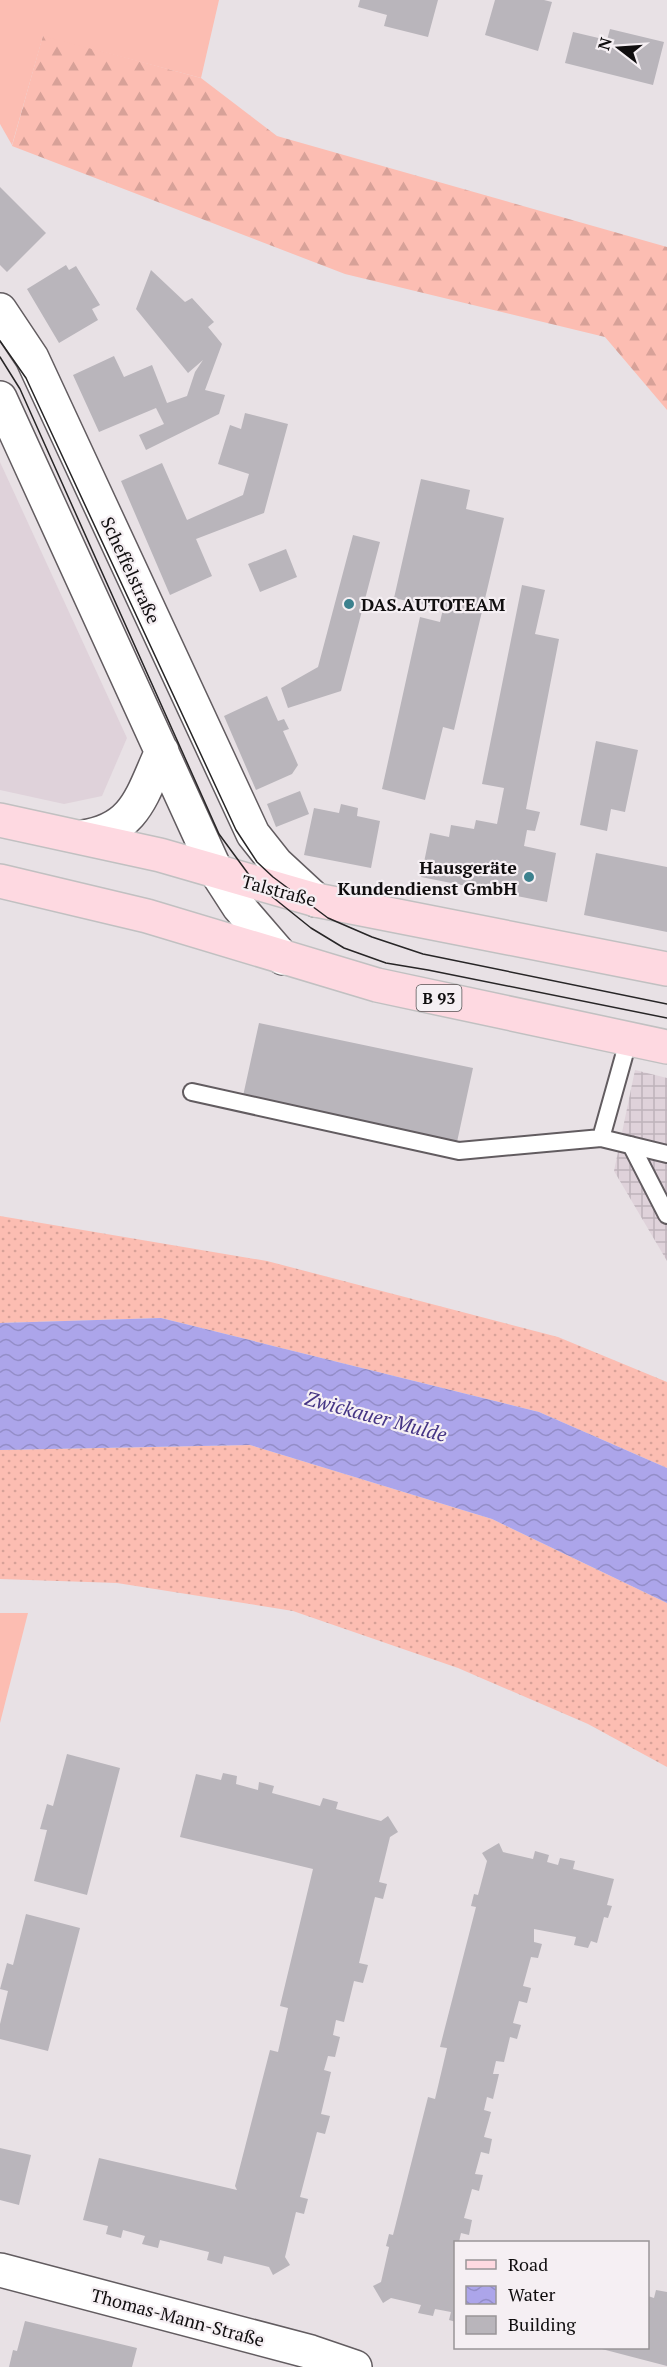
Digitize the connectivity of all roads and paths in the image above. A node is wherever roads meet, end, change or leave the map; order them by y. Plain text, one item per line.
1 (0, 310) edge
2 (0, 398) edge
3 (162, 751) junction
4 (0, 820) edge
5 (253, 834) junction
6 (82, 837) junction
7 (218, 873) junction
8 (0, 881) edge
9 (247, 895) junction
10 (316, 900) junction
11 (214, 935) junction
12 (283, 958) junction
13 (667, 969) edge
14 (629, 1038) junction
15 (667, 1047) edge
16 (192, 1092) dead end
17 (601, 1138) junction
18 (631, 1145) junction
19 (667, 1154) edge
20 (667, 1215) edge
21 (0, 2270) edge
22 (355, 2367) edge

1 - 5 street, Scheffelstraße
2 - 3 street
3 - 6 street
3 - 7 street
4 - 6 main road, Talstraße
5 - 9 street, Scheffelstraße
5 - 10 street, Scheffelstraße
6 - 7 main road, Talstraße
7 - 9 main road, Talstraße
8 - 11 main road, B 93
9 - 10 main road, Talstraße
9 - 11 street
9 - 12 street
10 - 13 main road, Talstraße
11 - 12 main road, B 93
12 - 14 main road, B 93
14 - 15 main road, B 93
14 - 17 lane
16 - 17 lane
17 - 18 lane
18 - 19 lane
18 - 20 lane
21 - 22 street, Thomas-Mann-Straße

